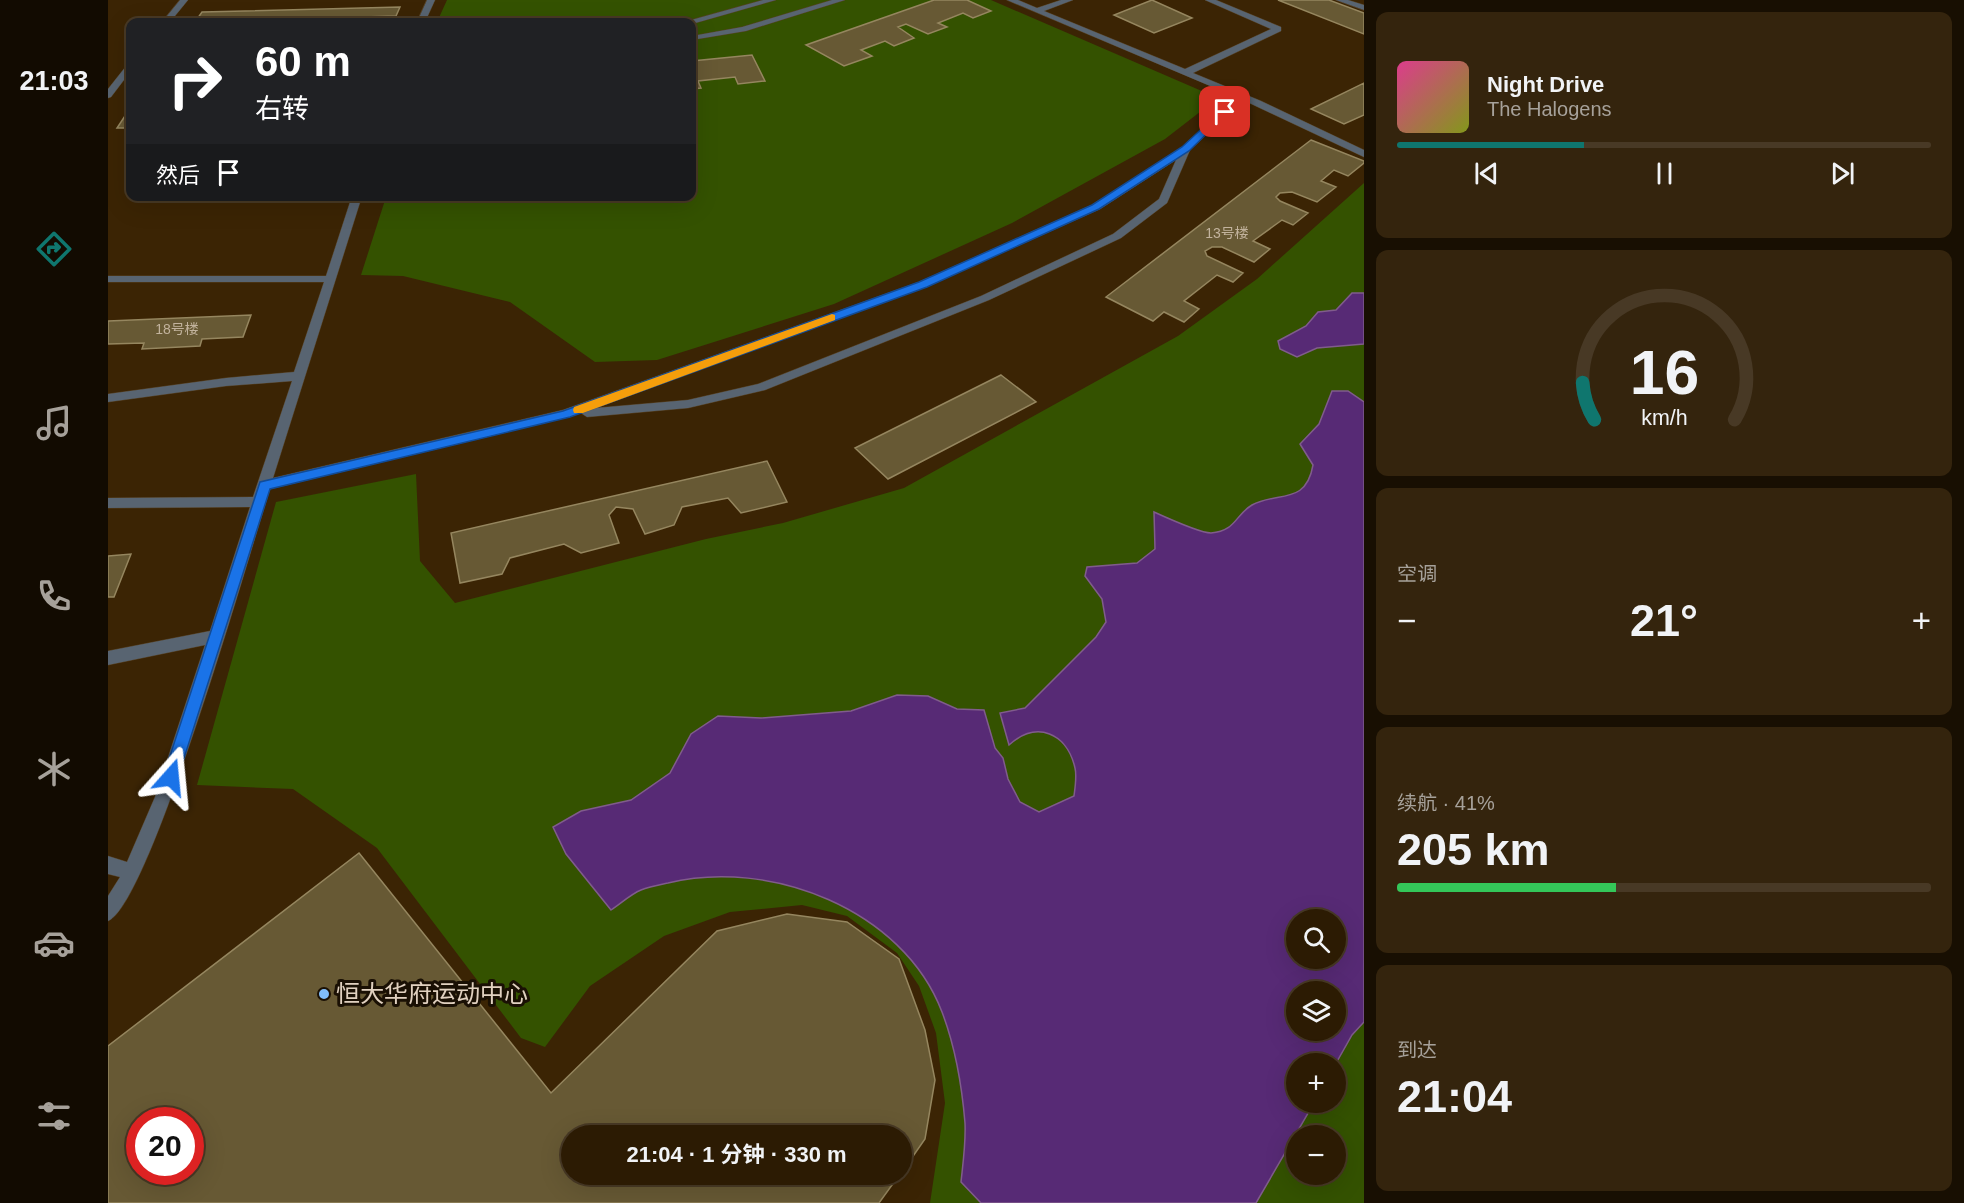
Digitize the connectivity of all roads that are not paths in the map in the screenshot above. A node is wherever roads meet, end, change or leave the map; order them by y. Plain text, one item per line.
1 (184, 0) edge
2 (431, 0) edge
3 (772, 0) edge
4 (841, 0) edge
5 (1011, 0) edge
6 (1069, 0) edge
7 (1209, 0) edge
8 (1340, 0) edge
9 (1364, 8) edge
10 (1036, 11) junction
11 (169, 18) edge
12 (423, 18) edge
13 (696, 20) edge
14 (696, 37) edge
15 (126, 72) edge
16 (1185, 73) junction
17 (126, 88) edge
18 (111, 91) edge
19 (1241, 97) junction
20 (1364, 142) edge
21 (1352, 148) junction
22 (1186, 149) junction
23 (1364, 154) edge
24 (355, 201) edge
25 (108, 279) edge
26 (331, 279) junction
27 (299, 376) junction
28 (108, 398) edge
29 (566, 414) junction
30 (265, 485) junction
31 (259, 502) junction
32 (108, 503) edge
33 (216, 636) junction
34 (108, 658) edge
35 (108, 865) edge
36 (132, 872) junction
37 (108, 912) edge

1 - 11 lane
2 - 12 lane
3 - 13 lane
4 - 14 lane
5 - 10 lane
6 - 10 lane
7 - 16 lane
8 - 9 lane
10 - 16 lane
15 - 18 lane
16 - 19 lane
17 - 18 lane
19 - 21 lane
19 - 22 lane
20 - 21 lane
21 - 23 lane
22 - 29 lane
22 - 29 lane
24 - 26 lane
25 - 26 lane
26 - 27 lane
27 - 28 lane
27 - 30 lane
29 - 30 lane
30 - 31 lane
31 - 32 lane
31 - 33 lane
33 - 34 lane
33 - 36 lane
35 - 36 lane
36 - 37 lane

